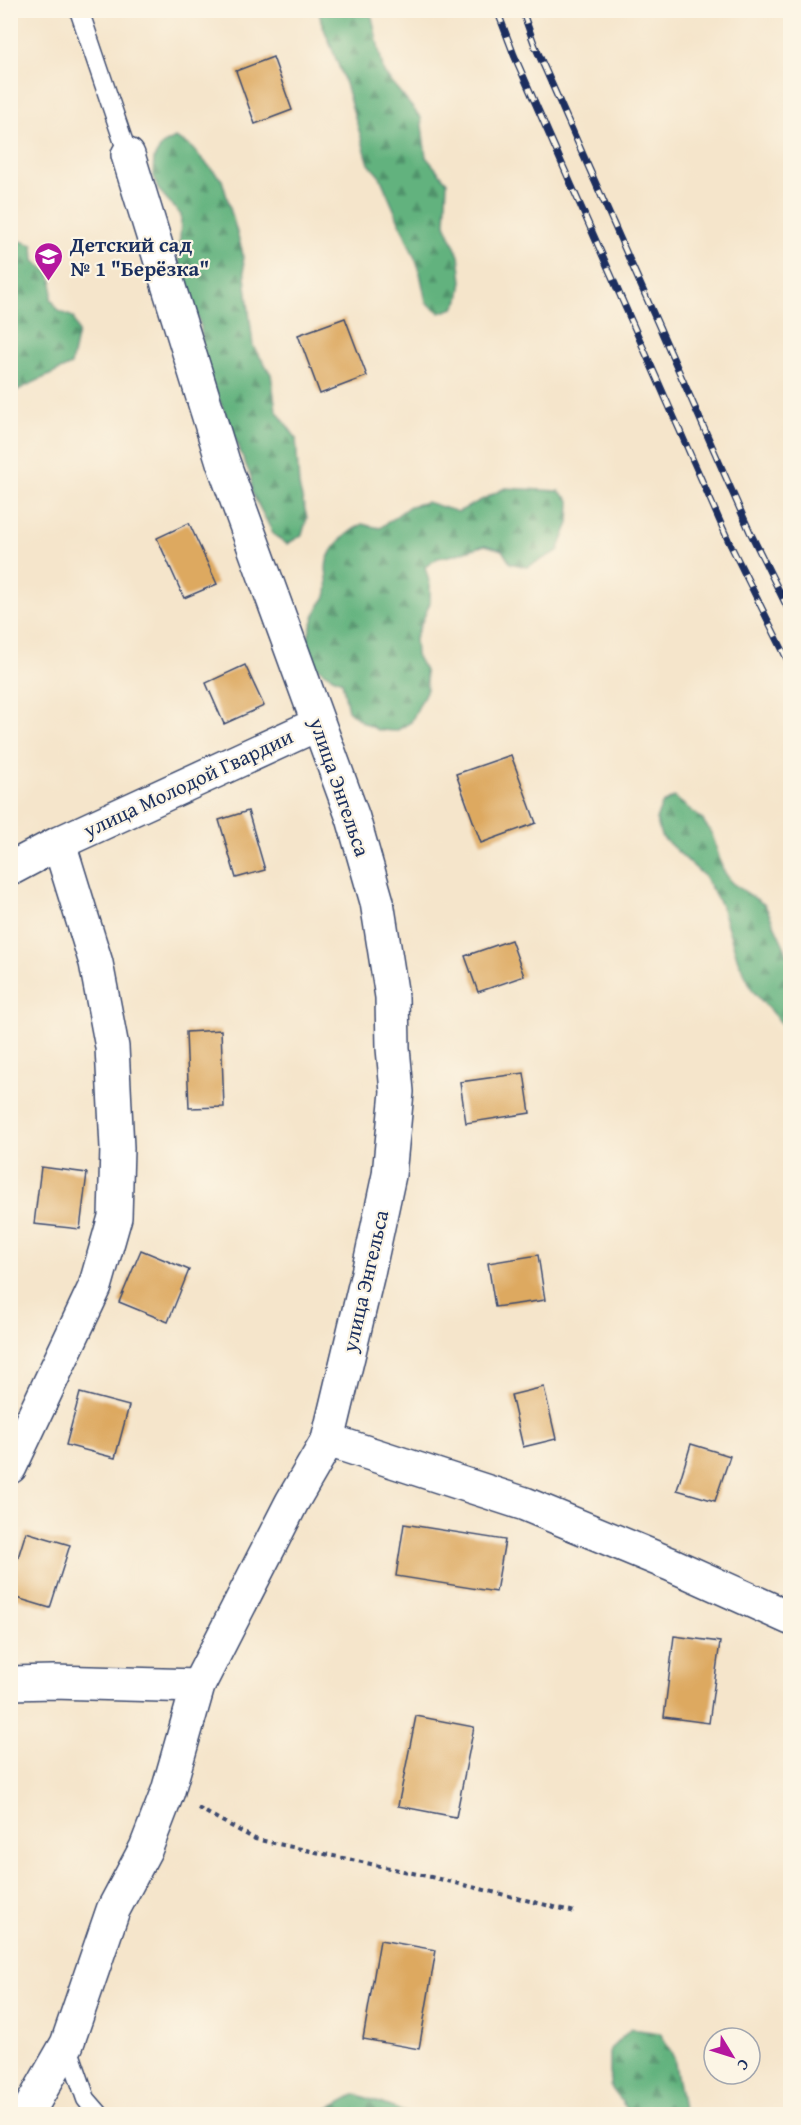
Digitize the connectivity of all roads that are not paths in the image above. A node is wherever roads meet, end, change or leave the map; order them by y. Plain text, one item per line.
1 (79, 10) edge
2 (128, 155) joint
3 (318, 723) junction
4 (59, 843) junction
5 (10, 868) edge
6 (328, 1440) junction
7 (10, 1467) edge
8 (790, 1618) edge
9 (10, 1683) edge
10 (198, 1686) junction
11 (67, 2044) junction
12 (27, 2115) edge
13 (99, 2115) edge

1 - 2 lane
2 - 3 street, улица Энгельса
3 - 4 street, улица Молодой Гвардии
3 - 6 street, улица Энгельса
4 - 5 street, улица Молодой Гвардии
4 - 7 street, улица Молодой Гвардии
6 - 8 street
6 - 10 street, улица Энгельса
9 - 10 street
10 - 11 street, улица Энгельса
11 - 12 street, улица Энгельса
11 - 13 lane

